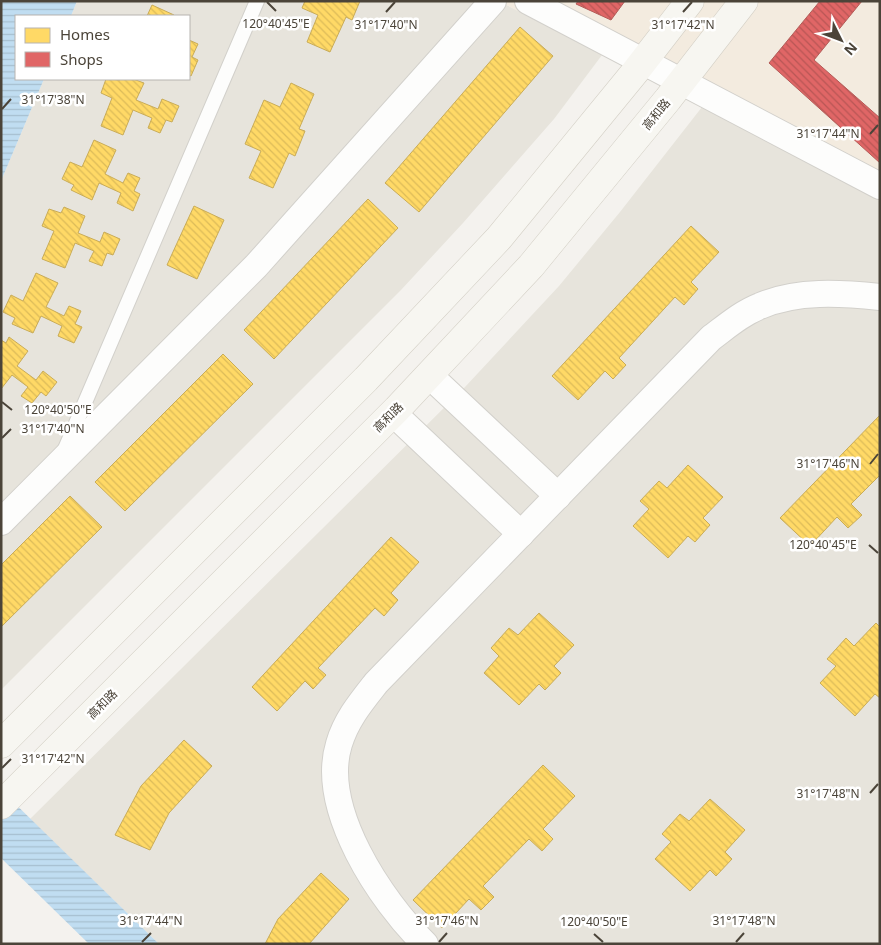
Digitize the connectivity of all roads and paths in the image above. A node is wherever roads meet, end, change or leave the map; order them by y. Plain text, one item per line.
1 (257, 1) edge
2 (492, 1) edge
3 (528, 1) edge
4 (690, 1) edge
5 (744, 1) edge
6 (643, 62) junction
7 (682, 82) junction
8 (880, 186) edge
9 (880, 297) edge
10 (429, 375) junction
11 (393, 413) junction
12 (58, 465) junction
13 (558, 496) junction
14 (1, 522) edge
15 (521, 534) junction
16 (1, 744) edge
17 (10, 796) edge
18 (425, 944) edge

1 - 12 lane
2 - 12 street
3 - 6 street
4 - 6 main road
5 - 7 main road, 高和路
6 - 7 street
6 - 16 main road
7 - 8 street
7 - 10 main road, 高和路
9 - 13 street
10 - 11 main road, 高和路
10 - 13 street
11 - 15 street
11 - 17 main road, 高和路
12 - 14 street
13 - 15 street
15 - 18 street

